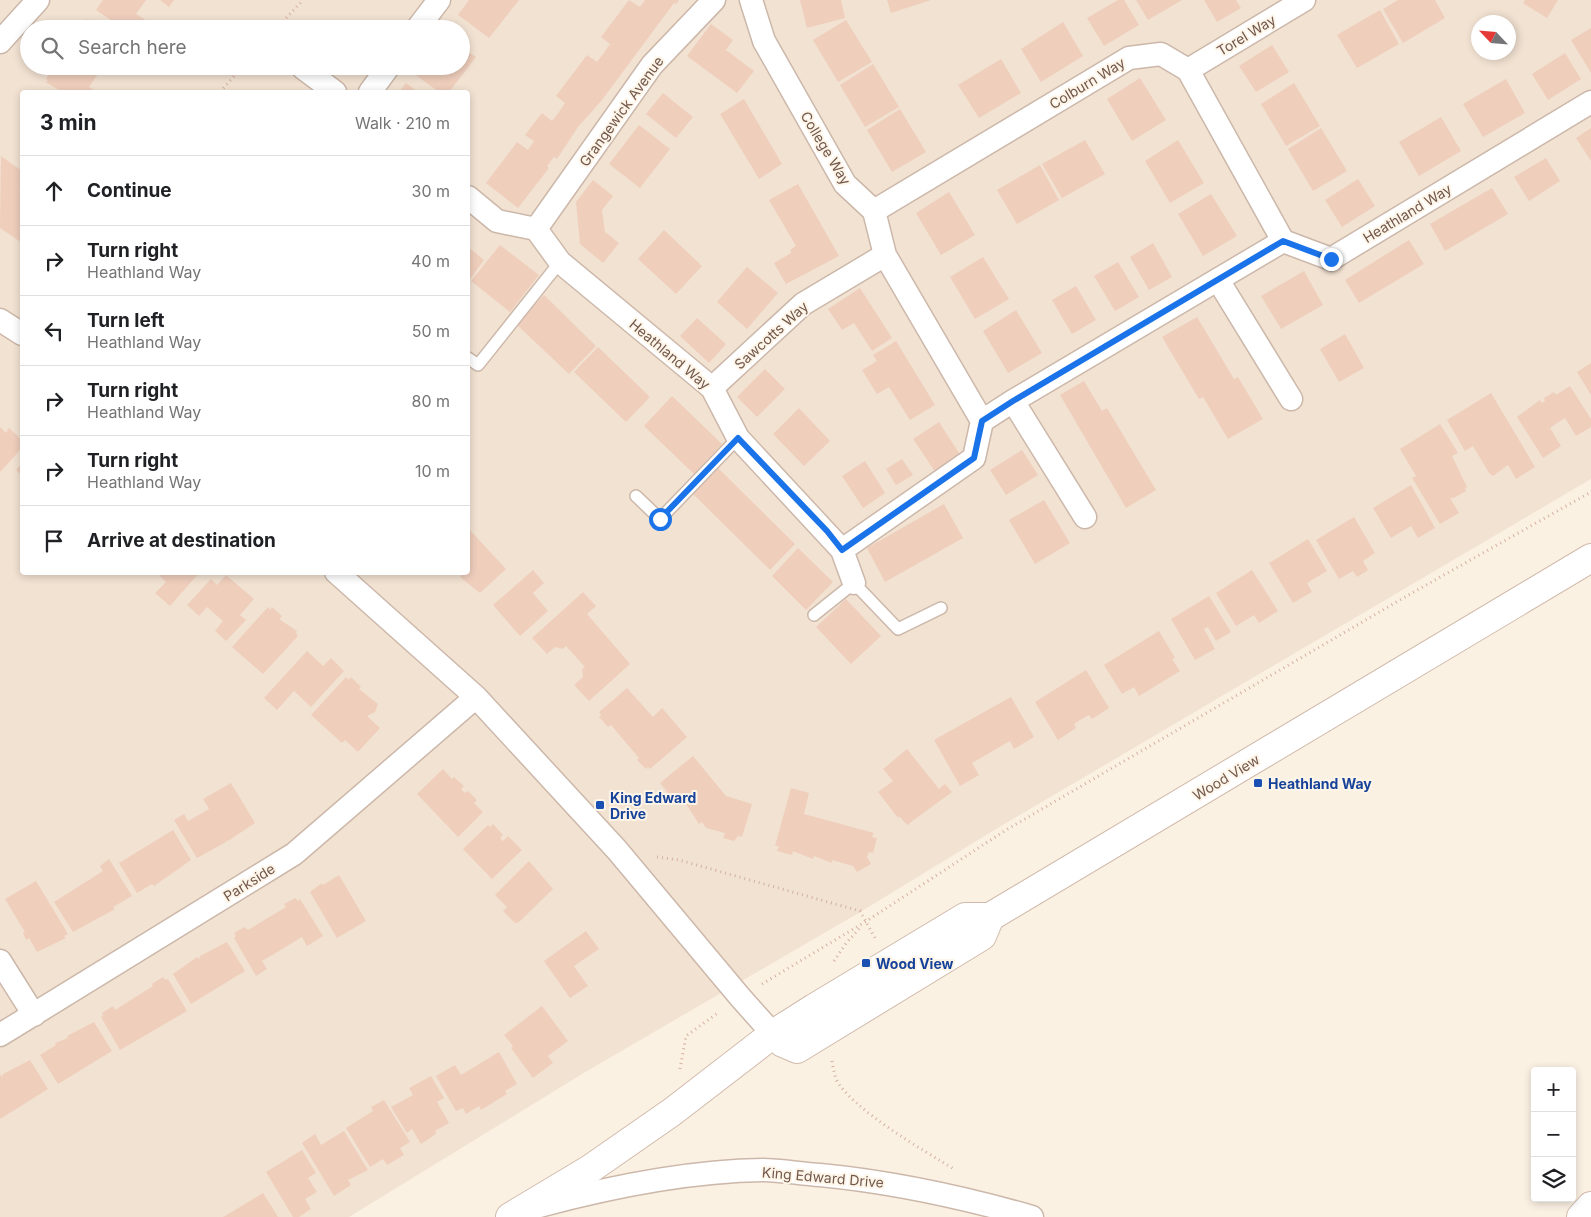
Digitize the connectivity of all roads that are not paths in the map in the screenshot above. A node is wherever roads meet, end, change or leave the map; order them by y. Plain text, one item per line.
1 (38, 0) edge
2 (439, 0) edge
3 (714, 0) edge
4 (751, 0) edge
5 (1304, 0) edge
6 (424, 20) edge
7 (0, 42) edge
8 (1188, 70) junction
9 (312, 75) edge
10 (382, 75) edge
11 (332, 90) edge
12 (371, 90) edge
13 (1591, 102) edge
14 (470, 199) edge
15 (874, 211) junction
16 (536, 229) junction
17 (1283, 241) junction
18 (885, 255) junction
19 (560, 262) junction
20 (1218, 280) junction
21 (0, 320) edge
22 (20, 333) edge
23 (470, 359) edge
24 (712, 388) junction
25 (1291, 399) dead end
26 (1013, 401) junction
27 (982, 421) junction
28 (738, 438) junction
29 (636, 496) dead end
30 (1084, 517) dead end
31 (842, 550) junction
32 (1591, 558) edge
33 (339, 575) edge
34 (854, 583) junction
35 (941, 608) dead end
36 (814, 615) dead end
37 (476, 697) junction
38 (990, 917) junction
39 (0, 961) edge
40 (34, 1015) junction
41 (773, 1034) junction
42 (0, 1035) edge
43 (1591, 1206) edge
44 (517, 1213) edge
45 (1032, 1217) edge
46 (1581, 1217) edge

1 - 7 street
2 - 6 street
3 - 16 street, Grangewick Avenue
4 - 15 street, College Way
5 - 8 street, Torel Way
8 - 15 street, Colburn Way
8 - 17 street
9 - 11 street
10 - 12 street
13 - 17 street, Heathland Way
14 - 16 street
15 - 18 street
16 - 19 street, Heathland Way
17 - 20 street
18 - 24 street, Sawcotts Way
18 - 27 street
19 - 23 lane
19 - 24 street, Heathland Way
20 - 25 street
20 - 26 street
21 - 22 street
24 - 28 street, Heathland Way
26 - 27 street
26 - 30 street
27 - 31 street
28 - 29 lane
28 - 31 street, Heathland Way
31 - 34 street, Heathland Way
32 - 38 main road, Wood View
33 - 37 street
34 - 35 lane
34 - 36 lane
37 - 40 street, Parkside
37 - 41 street
38 - 41 main road
38 - 41 main road
39 - 40 street
40 - 42 street, Parkside
41 - 44 main road
43 - 46 main road
44 - 45 street, King Edward Drive

